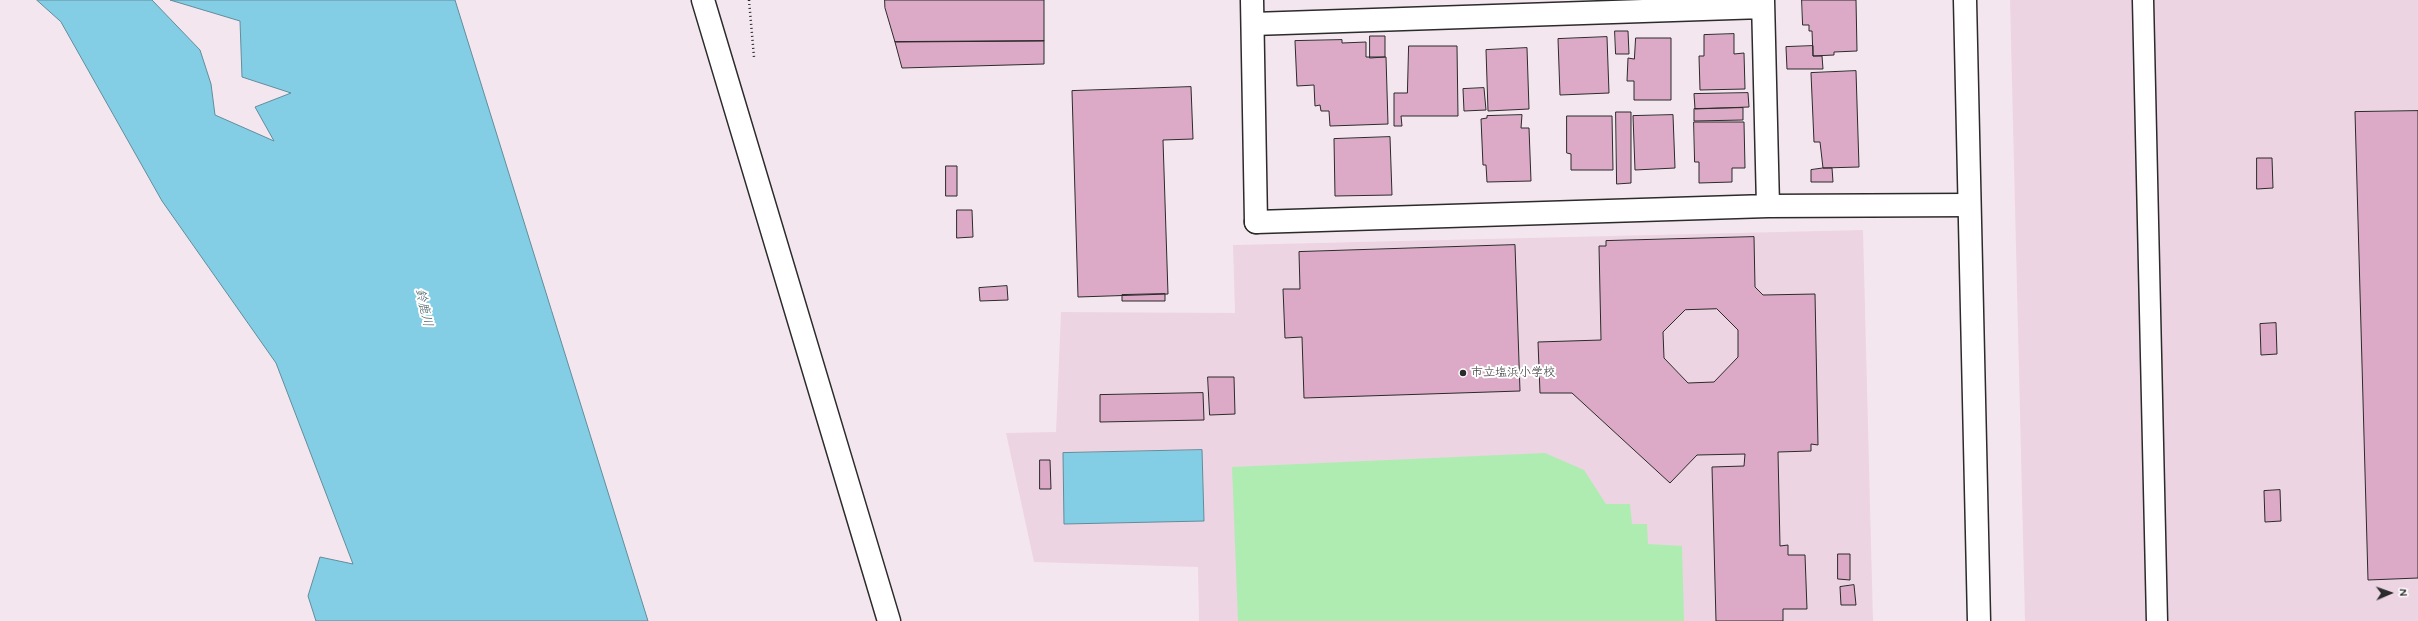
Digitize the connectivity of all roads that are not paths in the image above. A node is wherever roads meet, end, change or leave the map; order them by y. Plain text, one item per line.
1 (703, 0) edge
2 (1252, 0) edge
3 (1965, 0) edge
4 (2143, 0) edge
5 (1763, 3) edge
6 (1252, 24) junction
7 (1969, 205) junction
8 (1768, 206) junction
9 (889, 621) edge
10 (1979, 621) edge
11 (2157, 621) edge

1 - 9 street
2 - 6 street
3 - 7 street
4 - 11 lane
5 - 6 street
5 - 8 street
6 - 8 street
7 - 8 street
7 - 10 street

